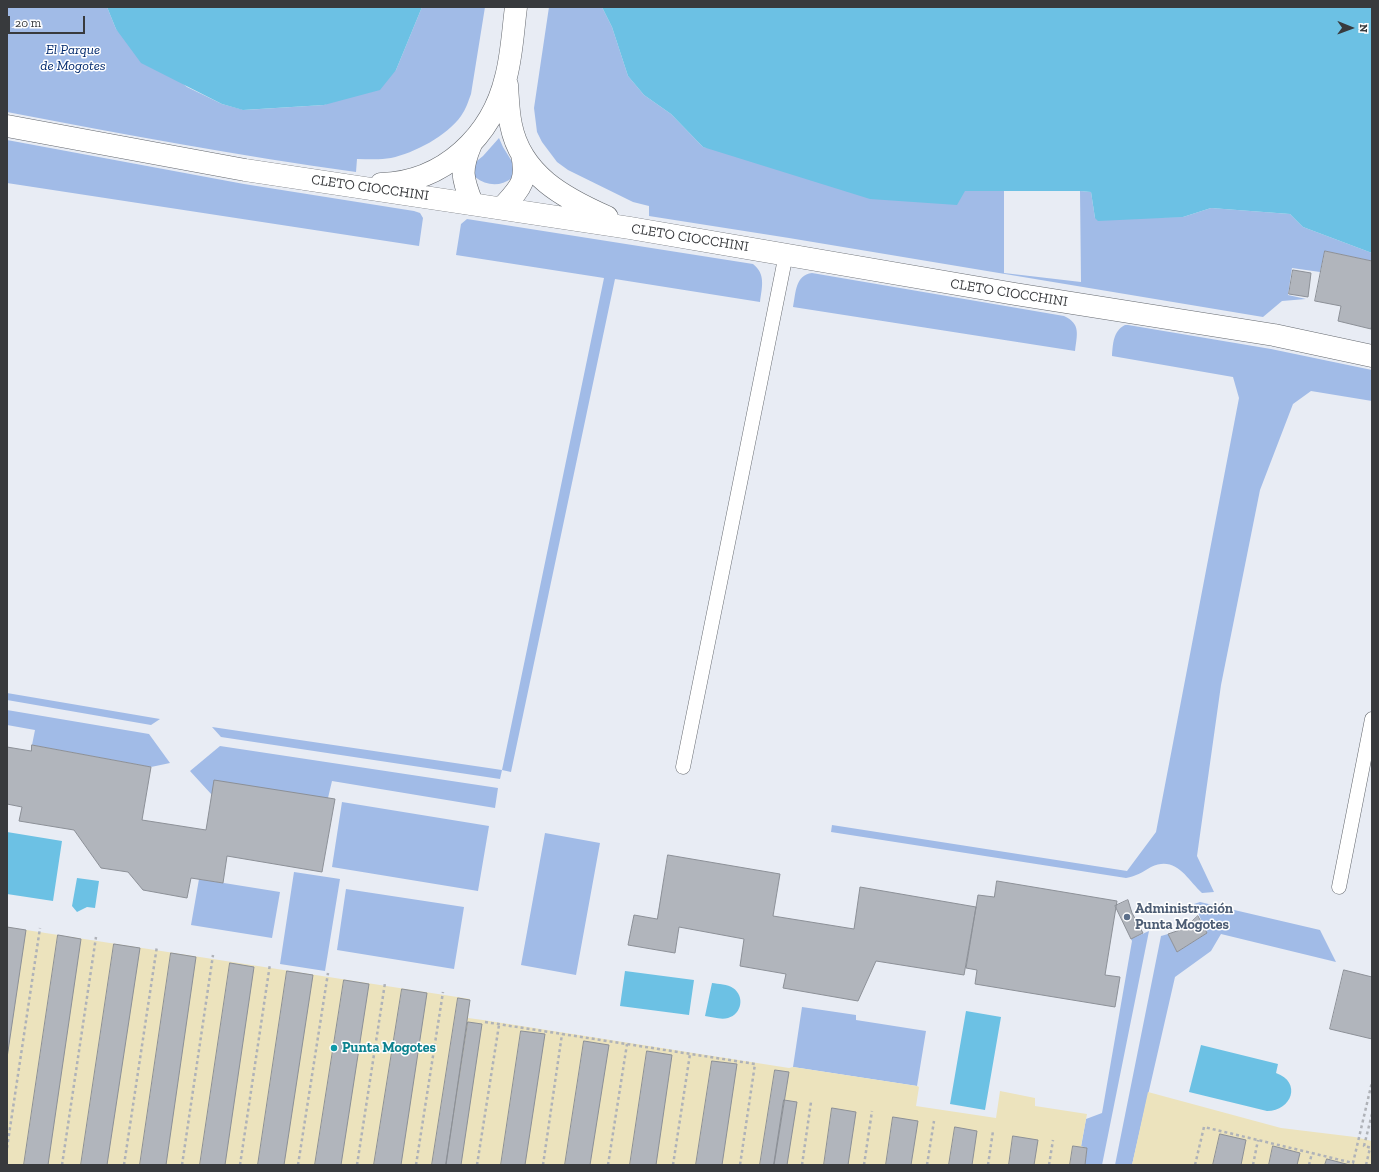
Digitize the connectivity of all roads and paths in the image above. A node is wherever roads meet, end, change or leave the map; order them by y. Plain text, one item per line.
1 (516, 7) edge
2 (506, 77) junction
3 (7, 126) edge
4 (471, 144) junction
5 (522, 154) junction
6 (344, 184) junction
7 (472, 203) junction
8 (502, 208) junction
9 (630, 228) junction
10 (786, 254) junction
11 (1372, 356) edge
12 (1372, 719) edge
13 (683, 767) dead end
14 (1339, 887) dead end
15 (40, 928) dead end
16 (96, 937) dead end
17 (157, 946) dead end
18 (213, 955) dead end
19 (270, 964) dead end
20 (328, 974) dead end
21 (385, 983) dead end
22 (443, 992) dead end
23 (485, 1022) dead end
24 (498, 1025) junction
25 (562, 1034) junction
26 (627, 1044) junction
27 (690, 1054) junction
28 (1372, 1082) edge
29 (811, 1102) dead end
30 (872, 1112) dead end
31 (1372, 1114) edge
32 (934, 1121) dead end
33 (993, 1131) dead end
34 (1053, 1140) dead end
35 (1258, 1140) junction
36 (7, 1148) edge
37 (1371, 1148) edge
38 (1312, 1153) junction
39 (62, 1165) edge
40 (124, 1165) edge
41 (182, 1165) edge
42 (240, 1165) edge
43 (298, 1165) edge
44 (357, 1165) edge
45 (416, 1165) edge
46 (477, 1165) edge
47 (543, 1165) edge
48 (608, 1165) edge
49 (673, 1165) edge
50 (740, 1165) edge
51 (802, 1165) edge
52 (864, 1165) edge
53 (927, 1165) edge
54 (988, 1165) edge
55 (1049, 1165) edge
56 (1195, 1165) edge
57 (1253, 1165) edge
58 (1309, 1165) edge
59 (1366, 1165) edge

1 - 2 street
2 - 4 street
2 - 5 street
3 - 6 street, CLETO CIOCCHINI
4 - 6 street
4 - 7 street
5 - 8 street
5 - 9 street
6 - 7 street, CLETO CIOCCHINI
7 - 8 street, CLETO CIOCCHINI
8 - 9 street, CLETO CIOCCHINI
9 - 10 street, CLETO CIOCCHINI
10 - 11 street, CLETO CIOCCHINI
10 - 13 lane
12 - 14 lane
15 - 36 path
16 - 39 path
17 - 40 path
18 - 41 path
19 - 42 path
20 - 43 path
21 - 44 path
22 - 45 path
23 - 24 path
24 - 25 path
24 - 46 path
25 - 26 path
25 - 47 path
26 - 27 path
26 - 48 path
27 - 49 path
27 - 50 path
28 - 38 path
29 - 51 path
30 - 52 path
31 - 37 path
32 - 53 path
33 - 54 path
34 - 55 path
35 - 38 path
35 - 56 path
35 - 57 path
37 - 59 path
38 - 58 path

